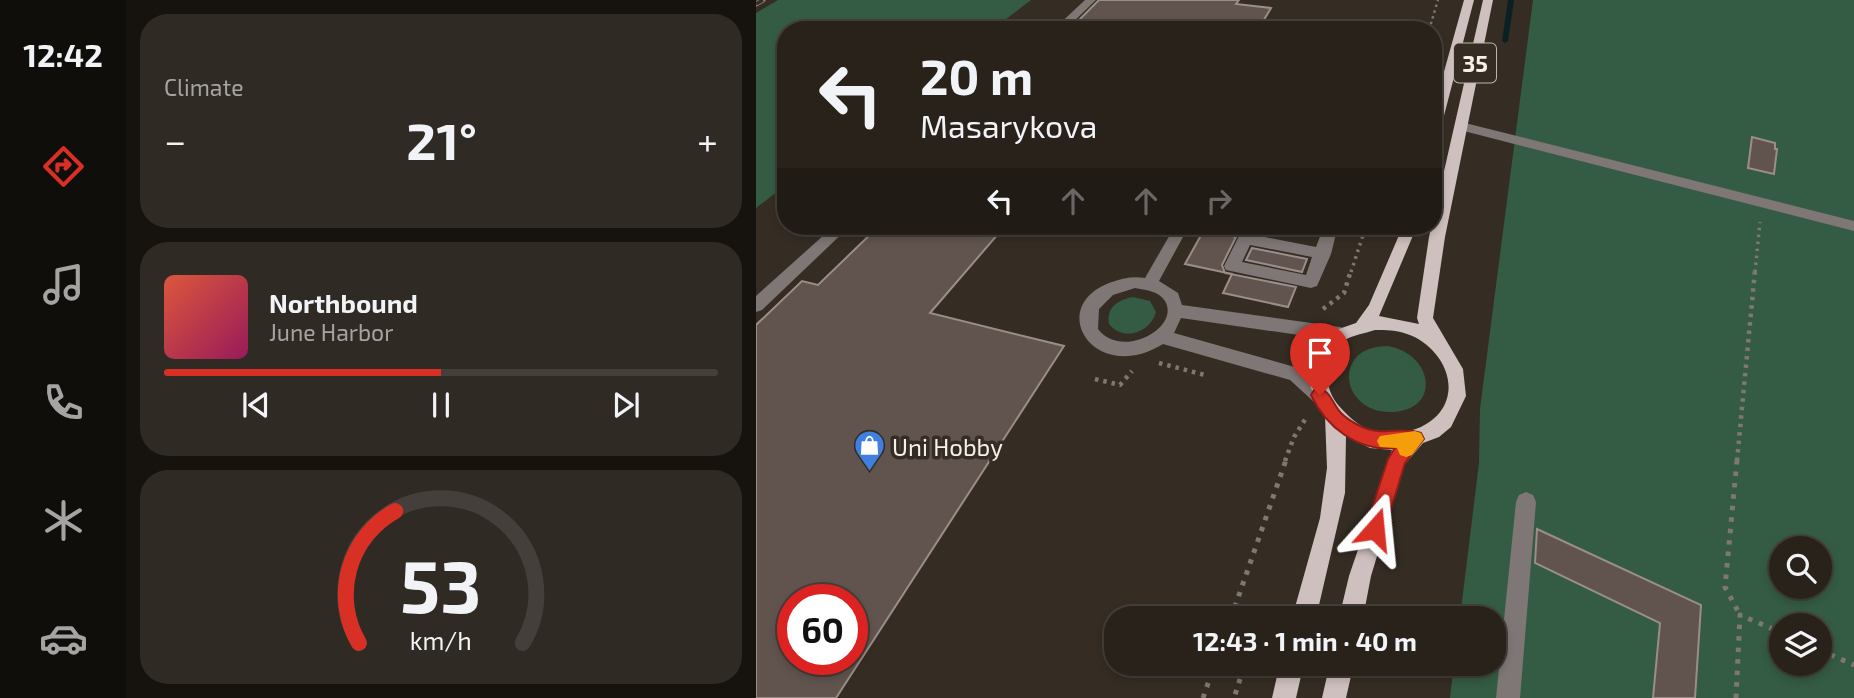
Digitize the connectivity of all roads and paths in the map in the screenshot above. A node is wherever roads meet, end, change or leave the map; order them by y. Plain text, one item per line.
1 (1091, 0) edge
2 (1438, 0) edge
3 (1469, 0) edge
4 (1488, 0) edge
5 (1068, 21) edge
6 (1432, 21) edge
7 (1442, 101) edge
8 (1461, 126) junction
9 (1762, 201) junction
10 (1442, 214) edge
11 (1854, 226) edge
12 (833, 235) edge
13 (1177, 235) edge
14 (1247, 235) edge
15 (1258, 235) edge
16 (1328, 235) edge
17 (1406, 235) edge
18 (1437, 235) edge
19 (1323, 254) junction
20 (1150, 283) junction
21 (756, 306) edge
22 (1177, 311) junction
23 (1363, 325) junction
24 (1340, 334) junction
25 (1163, 337) junction
26 (1436, 342) junction
27 (1150, 361) dead end
28 (1140, 366) dead end
29 (1212, 377) dead end
30 (1095, 379) dead end
31 (1320, 395) junction
32 (1299, 411) dead end
33 (1334, 417) junction
34 (1415, 439) junction
35 (1526, 502) dead end
36 (1235, 606) edge
37 (1307, 606) edge
38 (1354, 606) edge
39 (1741, 615) junction
40 (1769, 627) edge
41 (1832, 655) edge
42 (1854, 664) edge
43 (1211, 676) edge
44 (1241, 676) edge
45 (1290, 676) edge
46 (1339, 676) edge
47 (1203, 698) edge
48 (1234, 698) edge
49 (1284, 698) edge
50 (1334, 698) edge
51 (1508, 698) edge
52 (1736, 698) edge

1 - 5 lane
2 - 6 path
3 - 7 main road, 35
4 - 8 main road, 35
8 - 9 lane
8 - 10 main road, 35
9 - 11 lane
9 - 39 path
12 - 21 lane
13 - 20 lane
14 - 19 lane
15 - 19 lane
16 - 19 lane
17 - 23 main road
18 - 26 main road, 35
20 - 22 lane
20 - 25 lane
22 - 24 lane
22 - 25 lane
23 - 24 main road
23 - 26 main road
24 - 31 main road
25 - 31 lane
26 - 34 main road, 35
27 - 29 path
28 - 30 path
31 - 33 main road
32 - 36 path
33 - 34 main road
33 - 37 main road
34 - 38 main road, 35
35 - 51 lane
39 - 40 path
39 - 52 path
41 - 42 path
43 - 47 path
44 - 48 path
45 - 49 main road
46 - 50 main road

